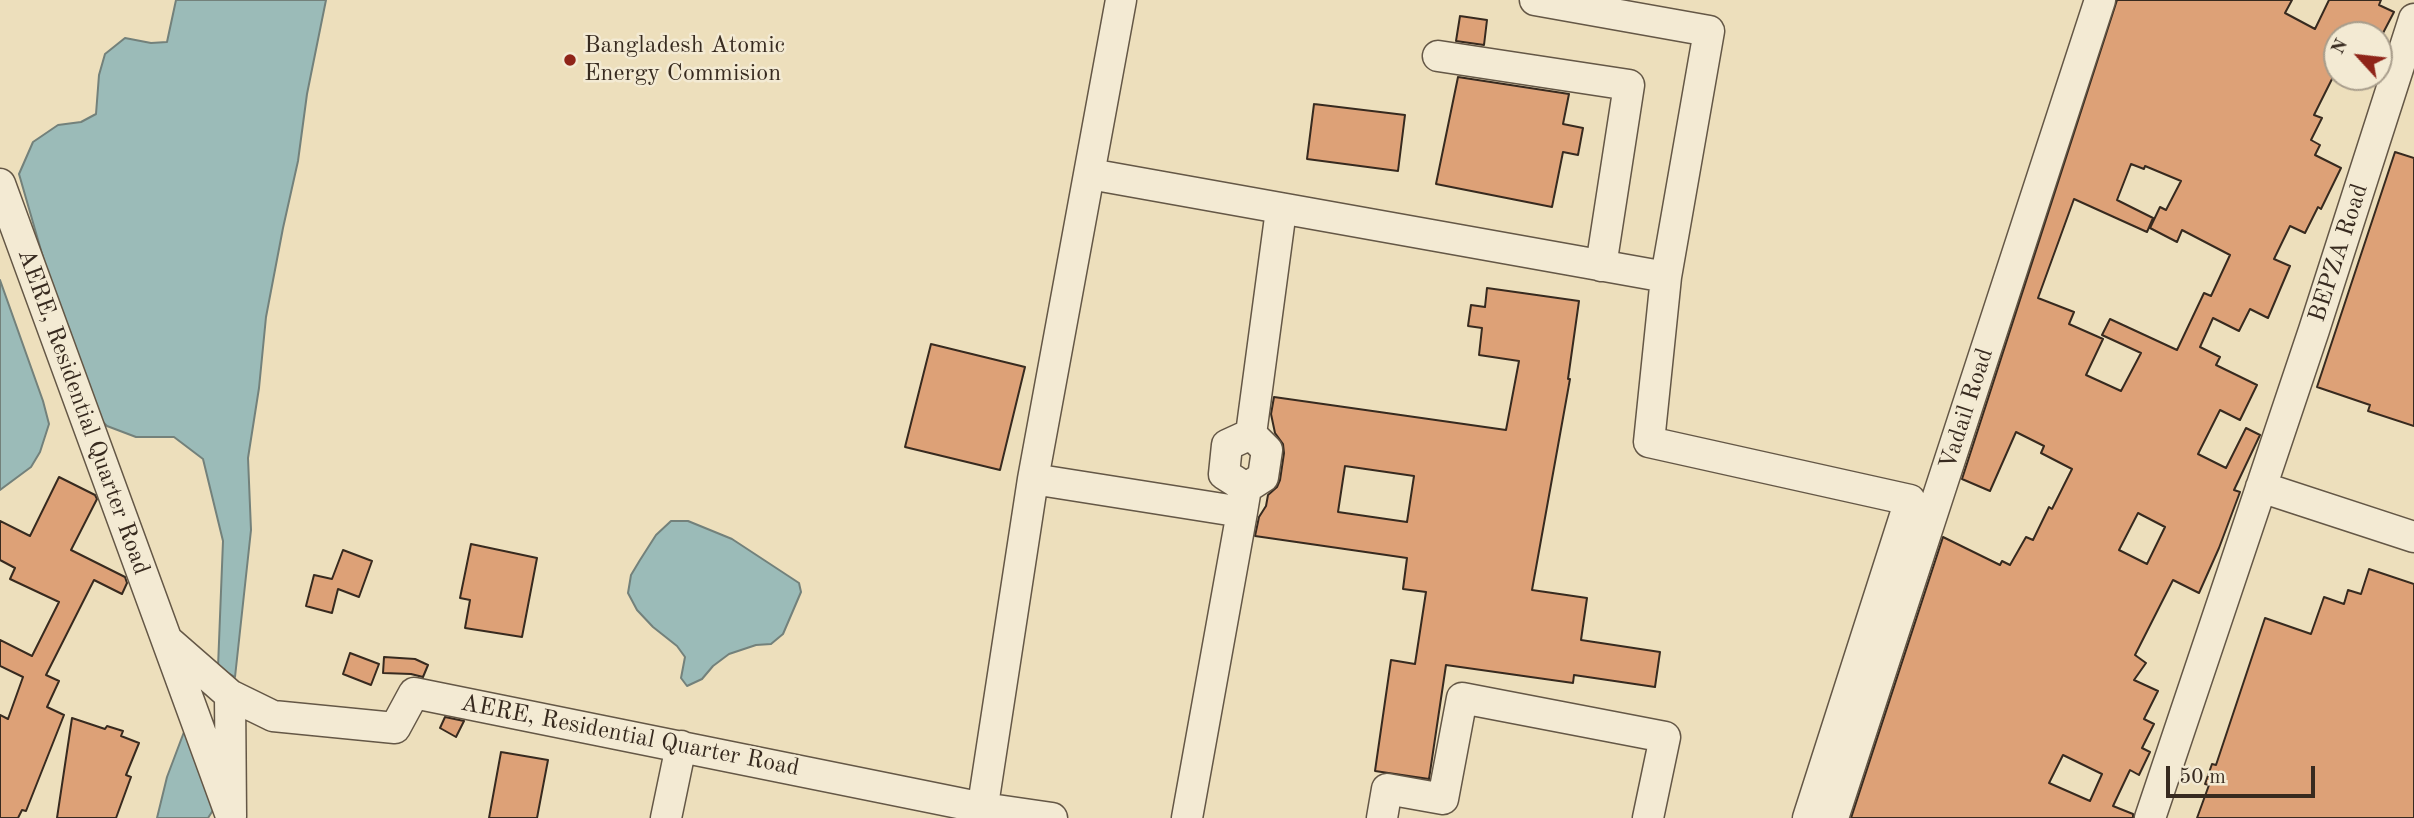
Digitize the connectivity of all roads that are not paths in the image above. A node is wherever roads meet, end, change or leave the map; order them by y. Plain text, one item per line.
1 (1121, 0) edge
2 (1535, 0) edge
3 (2100, 0) edge
4 (2414, 19) edge
5 (1438, 56) dead end
6 (1090, 174) junction
7 (0, 184) edge
8 (1281, 210) junction
9 (1601, 266) junction
10 (1666, 278) junction
11 (1033, 479) junction
12 (2261, 487) junction
13 (1244, 500) junction
14 (2414, 537) edge
15 (167, 640) junction
16 (230, 695) junction
17 (681, 746) junction
18 (982, 813) edge
19 (231, 817) edge
20 (666, 818) edge
21 (1048, 818) edge
22 (1187, 818) edge
23 (1382, 818) edge
24 (1648, 818) edge
25 (1808, 818) edge
26 (1833, 818) edge
27 (2150, 818) edge

1 - 6 street
2 - 10 street
3 - 26 street, Vadail Road
4 - 12 street, BEPZA Road
5 - 9 street
6 - 8 street
6 - 11 street
7 - 15 street, AERE, Residential Quarter Road
8 - 9 street
8 - 13 street
9 - 10 street
10 - 25 street
11 - 13 street
11 - 18 street
12 - 14 street
12 - 27 street, BEPZA Road
13 - 22 street
15 - 16 street, AERE, Residential Quarter Road
15 - 19 street, AERE, Residential Quarter Road
16 - 17 street, AERE, Residential Quarter Road
16 - 19 street, AERE, Residential Quarter Road
17 - 18 street, AERE, Residential Quarter Road
17 - 20 street
18 - 21 street, AERE, Residential Quarter Road
23 - 24 street

